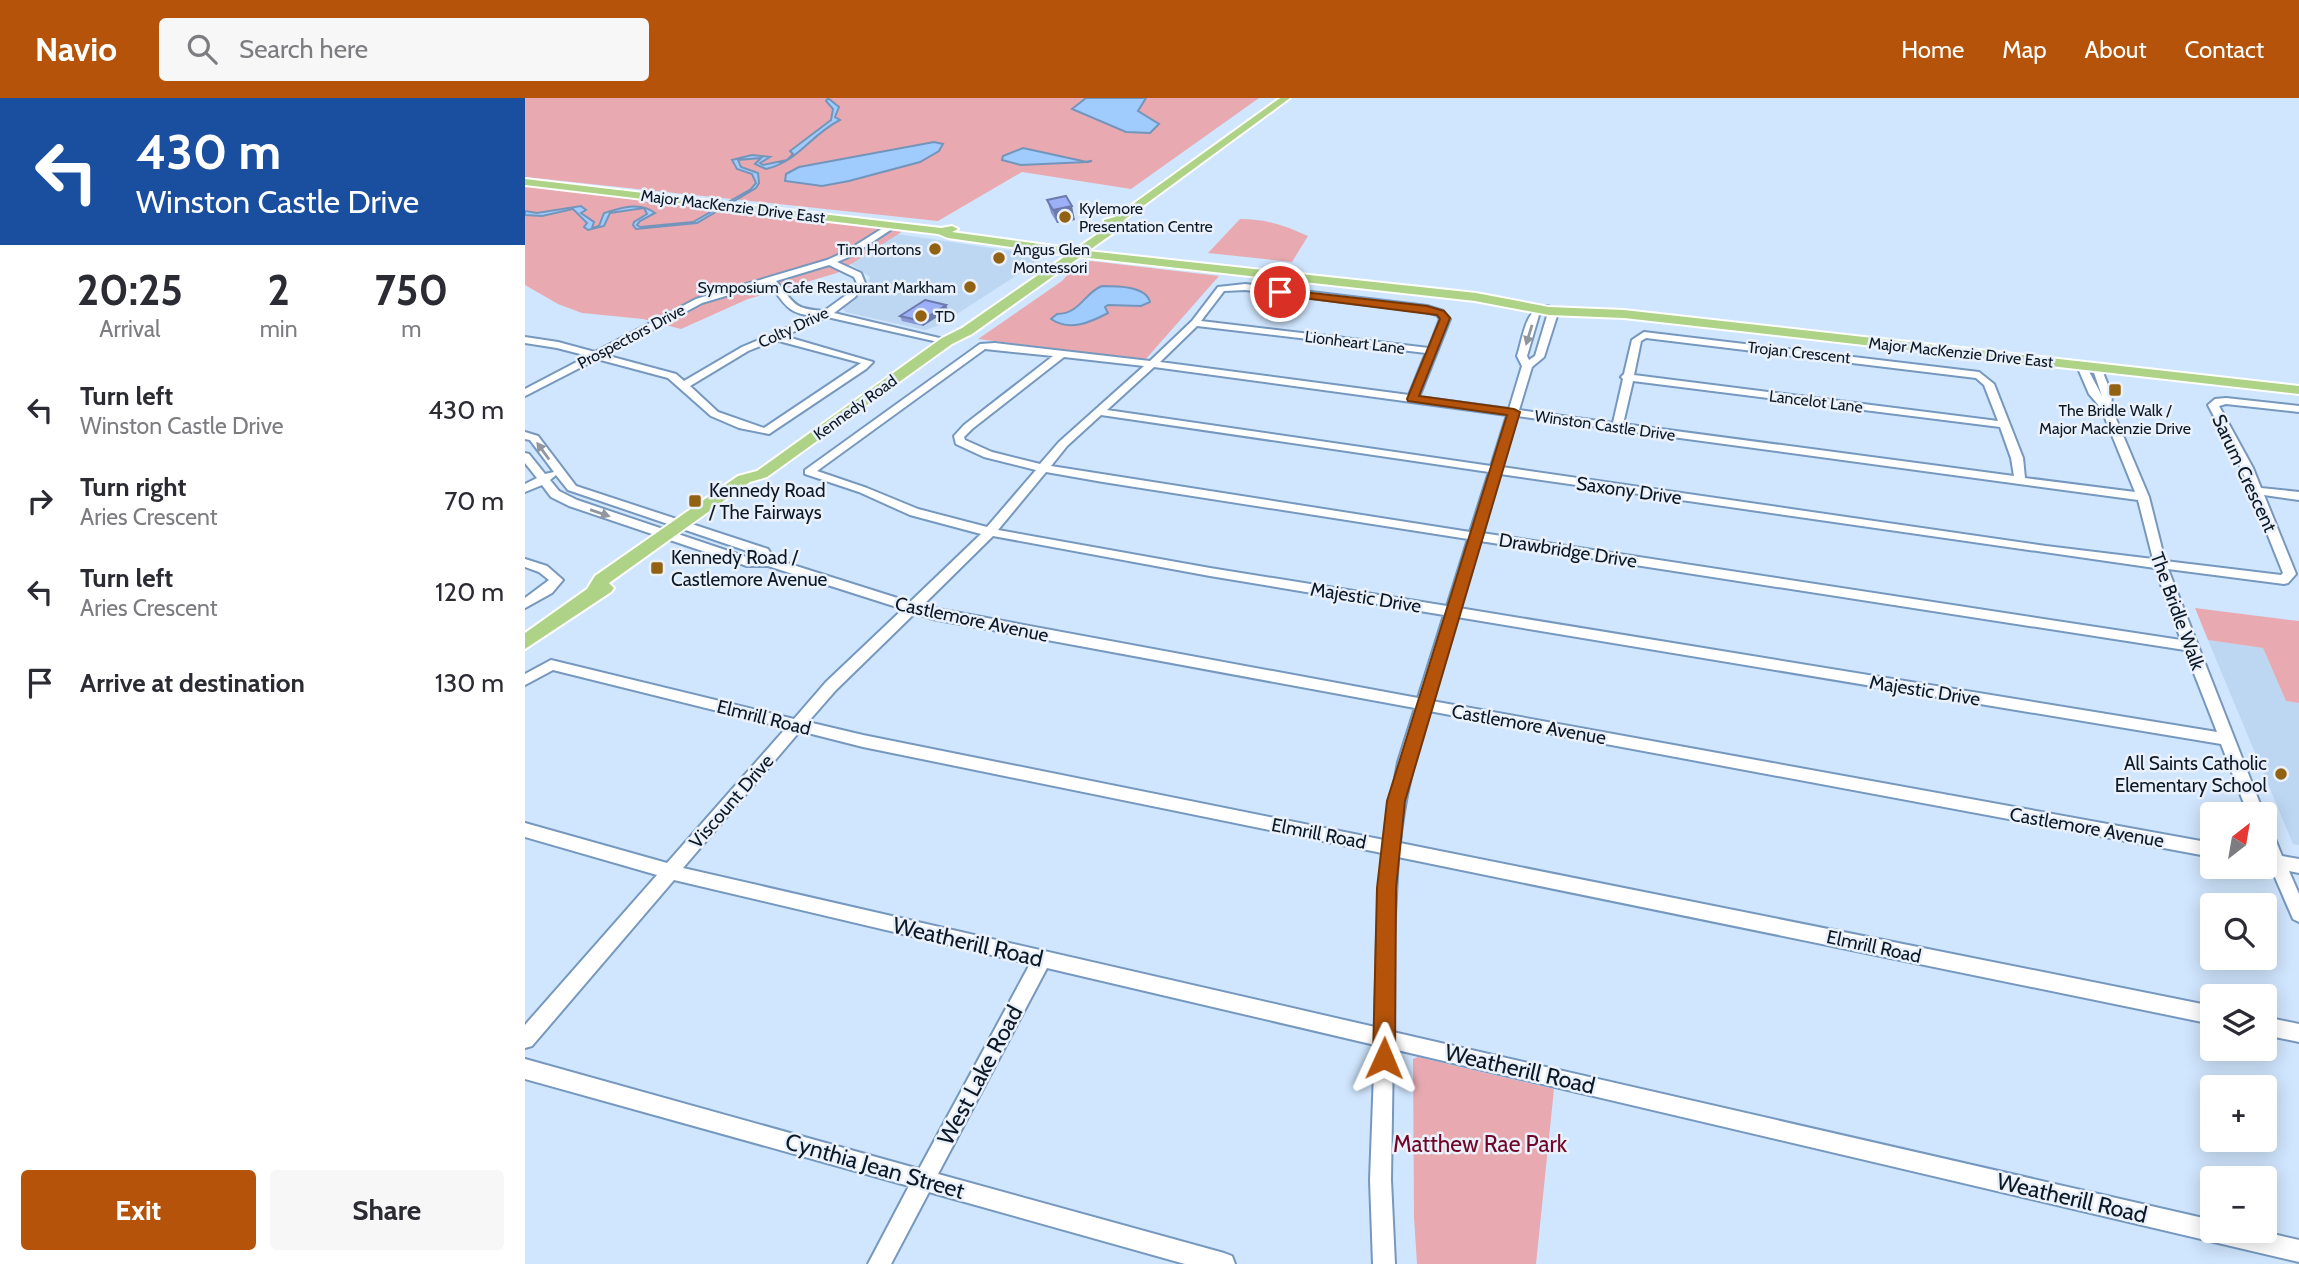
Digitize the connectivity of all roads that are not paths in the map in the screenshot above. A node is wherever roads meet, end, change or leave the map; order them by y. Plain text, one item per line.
1 (1286, 98) edge
2 (525, 182) edge
3 (894, 225) junction
4 (1075, 250) junction
5 (830, 262) junction
6 (770, 279) junction
7 (1476, 297) junction
8 (1545, 308) junction
9 (825, 314) junction
10 (1624, 314) junction
11 (1195, 323) junction
12 (772, 337) junction
13 (525, 340) edge
14 (947, 341) junction
15 (983, 346) joint
16 (1431, 351) junction
17 (597, 354) junction
18 (1061, 354) junction
19 (1152, 364) junction
20 (1527, 366) junction
21 (2082, 366) junction
22 (2097, 367) junction
23 (1626, 377) junction
24 (685, 385) junction
25 (2299, 390) edge
26 (525, 393) edge
27 (1413, 399) junction
28 (2106, 407) junction
29 (2299, 409) edge
30 (1099, 412) junction
31 (1514, 412) junction
32 (2006, 425) junction
33 (1618, 427) junction
34 (525, 435) edge
35 (525, 456) edge
36 (1044, 468) junction
37 (1495, 471) junction
38 (558, 472) junction
39 (543, 479) junction
40 (2020, 479) junction
41 (525, 489) edge
42 (2257, 491) junction
43 (2299, 496) edge
44 (2143, 497) junction
45 (679, 532) junction
46 (990, 533) junction
47 (1475, 536) junction
48 (525, 563) edge
49 (2159, 565) junction
50 (525, 604) edge
51 (911, 608) junction
52 (1453, 612) junction
53 (525, 642) edge
54 (2190, 646) junction
55 (525, 680) edge
56 (1424, 705) junction
57 (797, 726) junction
58 (2225, 739) junction
59 (2251, 802) edge
60 (525, 830) edge
61 (1389, 847) junction
62 (2200, 848) edge
63 (2277, 862) edge
64 (2299, 866) edge
65 (670, 873) junction
66 (2277, 874) edge
67 (2299, 914) edge
68 (1042, 960) junction
69 (2200, 1013) edge
70 (2277, 1028) edge
71 (2299, 1032) edge
72 (1384, 1037) junction
73 (525, 1039) edge
74 (525, 1069) edge
75 (924, 1180) junction
76 (2299, 1251) edge
77 (879, 1264) edge
78 (1224, 1264) edge
79 (1384, 1264) edge

1 - 4 main road, Kennedy Road
2 - 3 main road, Major MacKenzie Drive East
3 - 4 main road, Major MacKenzie Drive East
3 - 5 street, Prospectors Drive
4 - 7 main road, Major MacKenzie Drive East
4 - 14 main road, Kennedy Road
5 - 6 street, Prospectors Drive
5 - 9 street, Colty Drive
6 - 9 street
6 - 17 street, Prospectors Drive
7 - 8 main road, Major MacKenzie Drive East
7 - 10 main road, Major MacKenzie Drive East
8 - 10 main road, Major MacKenzie Drive East
8 -> 20 street
8 - 20 street
9 - 12 street, Colty Drive
9 - 14 street
10 - 21 main road, Major MacKenzie Drive East
11 - 16 street, Lionheart Lane
11 - 16 street, Viscount Drive
11 - 19 street, Viscount Drive
12 - 24 street, Colty Drive
12 - 24 street
13 - 17 street
14 - 45 main road, Kennedy Road
15 - 18 street, Winston Castle Drive
15 - 46 street, Majestic Drive
16 - 27 street
17 - 24 street
17 - 26 street, Prospectors Drive
18 - 19 street, Winston Castle Drive
18 - 36 street, Drawbridge Drive
19 - 27 street, Winston Castle Drive
19 - 30 street, Viscount Drive
20 - 31 street
21 - 22 main road, Major MacKenzie Drive East
21 - 28 street, The Bridle Walk
22 - 25 main road, Major MacKenzie Drive East
22 - 28 street, The Bridle Walk
23 - 32 street, Lancelot Lane
23 - 32 street, Trojan Crescent
23 - 33 street, Trojan Crescent
27 - 31 street, Winston Castle Drive
28 - 44 street, The Bridle Walk
29 - 42 street, Sarum Crescent
30 - 36 street, Viscount Drive
30 - 37 street, Saxony Drive
31 - 33 street, Winston Castle Drive
31 - 37 street
32 - 40 street, Trojan Crescent
33 - 40 street, Winston Castle Drive
38 -> 34 street
35 - 39 street
36 - 46 street, Viscount Drive
36 - 47 street, Drawbridge Drive
37 - 47 street
37 - 49 street, Saxony Drive
38 - 39 street
38 - 45 street
39 - 41 street
39 -> 45 street
40 - 44 street, Winston Castle Drive
42 - 43 street
42 - 49 street, Sarum Crescent
44 - 49 street, The Bridle Walk
45 - 51 street, Castlemore Avenue
45 - 53 main road, Kennedy Road
46 - 51 street, Viscount Drive
46 - 52 street, Majestic Drive
47 - 52 street
47 - 54 street, Drawbridge Drive
48 - 50 street
49 - 54 street, The Bridle Walk
51 - 56 street, Castlemore Avenue
51 - 57 street, Viscount Drive
52 - 56 street
52 - 58 street, Majestic Drive
54 - 58 street, The Bridle Walk
55 - 57 street, Elmrill Road
56 - 61 street
56 - 62 street, Castlemore Avenue
57 - 61 street, Elmrill Road
57 - 65 street, Viscount Drive
58 - 59 street, The Bridle Walk
60 - 65 street, Weatherill Road
61 - 69 street, Elmrill Road
61 - 72 street
63 - 64 street
65 - 68 street, Weatherill Road
65 - 73 street, Viscount Drive
66 - 67 street
68 - 72 street, Weatherill Road
68 - 75 street, West Lake Road
70 - 71 street
72 - 76 street, Weatherill Road
72 - 79 street
74 - 75 street, Cynthia Jean Street
75 - 77 street, West Lake Road
75 - 78 street, Cynthia Jean Street

